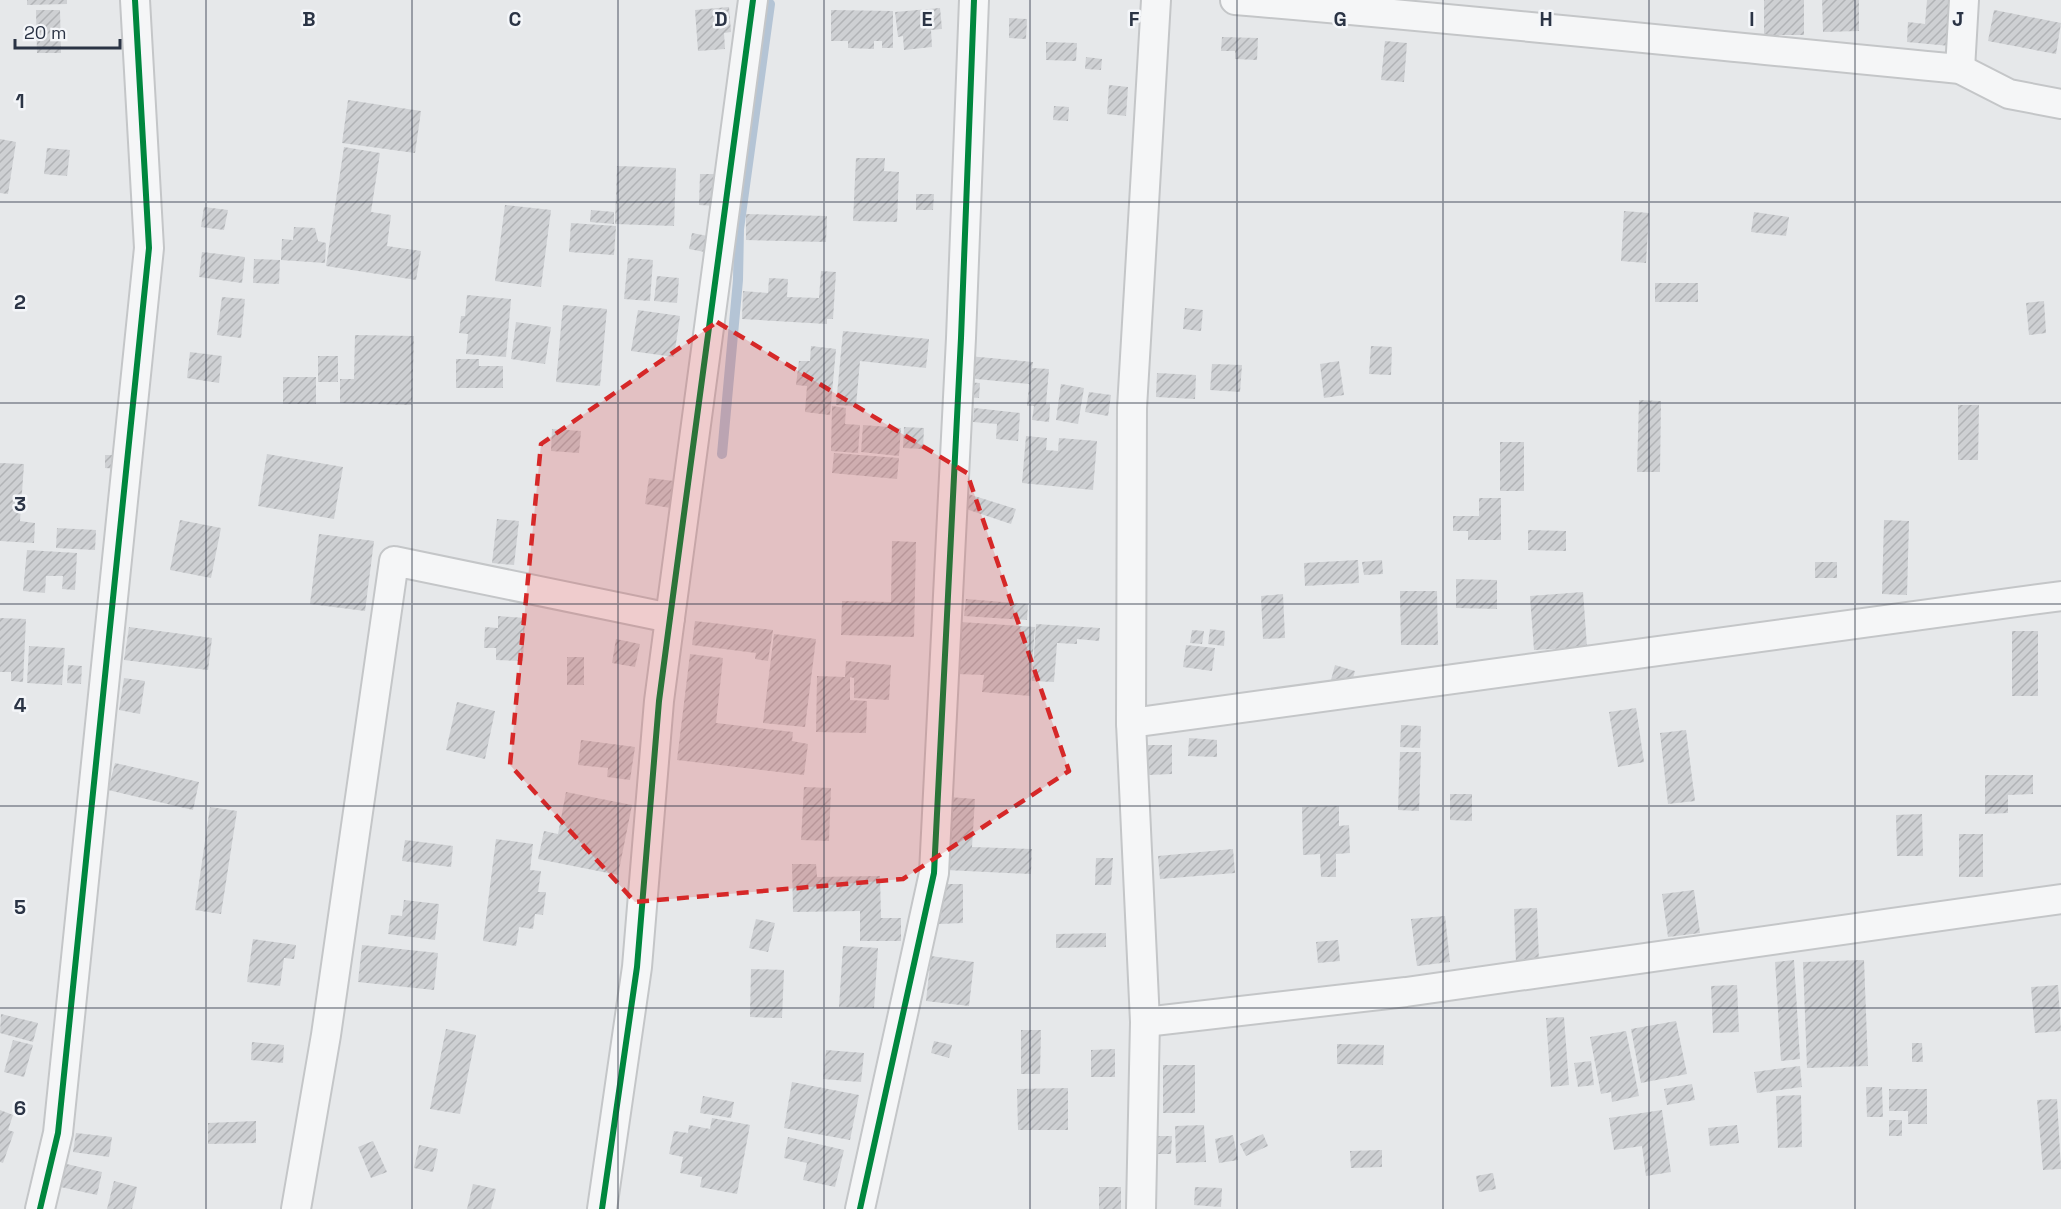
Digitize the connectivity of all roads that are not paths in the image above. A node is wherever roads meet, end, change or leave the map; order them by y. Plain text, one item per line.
1 (135, 0) edge
2 (753, 0) edge
3 (974, 0) edge
4 (1156, 0) edge
5 (1235, 0) edge
6 (1964, 0) edge
7 (1960, 69) junction
8 (2061, 104) edge
9 (2061, 596) edge
10 (670, 618) junction
11 (1131, 723) junction
12 (2061, 899) edge
13 (1145, 1022) junction
14 (40, 1209) edge
15 (296, 1209) edge
16 (602, 1209) edge
17 (860, 1209) edge
18 (1141, 1209) edge

1 - 14 street
2 - 10 street
3 - 17 street
4 - 11 street
5 - 7 street
6 - 7 street
7 - 8 street
9 - 11 street
10 - 15 street
10 - 16 street
11 - 13 street
12 - 13 street
13 - 18 street

